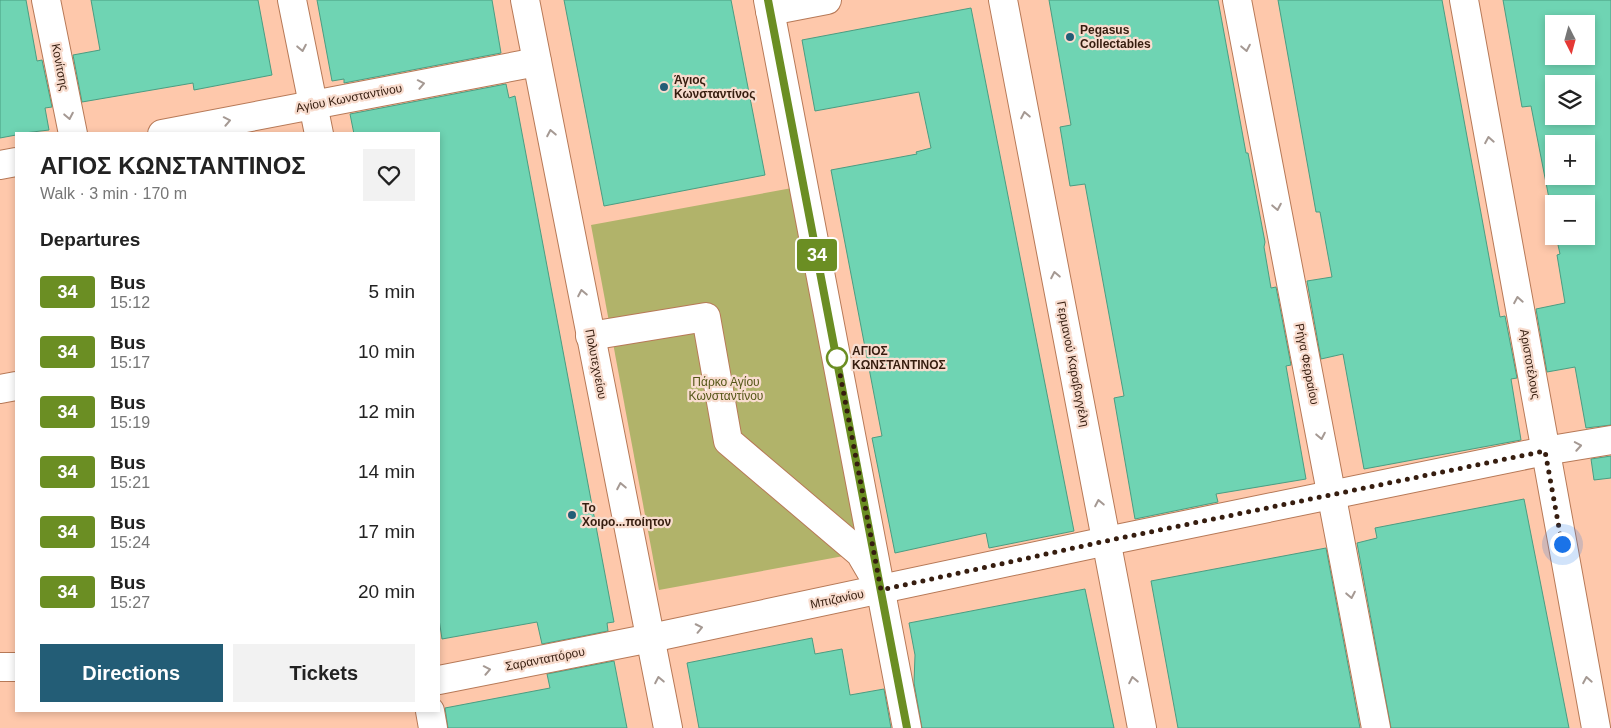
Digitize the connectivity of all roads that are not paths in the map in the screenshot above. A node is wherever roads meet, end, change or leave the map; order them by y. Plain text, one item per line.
1 (46, 0) edge
2 (292, 0) edge
3 (525, 0) edge
4 (827, 0) edge
5 (1003, 0) edge
6 (1237, 0) edge
7 (1464, 0) edge
8 (769, 6) edge
9 (537, 62) junction
10 (313, 105) junction
11 (73, 132) edge
12 (172, 132) edge
13 (319, 132) edge
14 (15, 162) edge
15 (0, 165) edge
16 (590, 336) junction
17 (15, 386) edge
18 (0, 390) edge
19 (1611, 440) edge
20 (1545, 451) junction
21 (1333, 496) junction
22 (1106, 541) junction
23 (881, 590) junction
24 (651, 638) junction
25 (0, 667) edge
26 (15, 667) edge
27 (440, 680) edge
28 (430, 712) edge
29 (433, 728) edge
30 (668, 728) edge
31 (907, 728) edge
32 (1142, 728) edge
33 (1376, 728) edge
34 (1596, 728) edge

1 -> 11 street, Κονίτσης
2 -> 10 street
3 - 9 street, Πολυτεχνείου
4 - 8 street
22 -> 5 street, Γερμανού Καραβαγγέλη
6 -> 21 street, Ρήγα Φερραίου
20 -> 7 street, Αριστοτέλους
8 - 23 street
10 -> 9 street, Αγίου Κωνσταντίνου
16 -> 9 street, Πολυτεχνείου
12 -> 10 street, Αγίου Κωνσταντίνου
10 - 13 street
14 - 15 street
16 - 23 street
24 -> 16 street, Πολυτεχνείου
17 - 18 street
20 -> 19 street, Μπιζανίου
20 - 21 street, Μπιζανίου
34 -> 20 street, Αριστοτέλους
21 - 22 street, Μπιζανίου
21 -> 33 street, Ρήγα Φερραίου
22 - 23 street, Μπιζανίου
32 -> 22 street, Γερμανού Καραβαγγέλη
24 -> 23 street, Μπιζανίου
23 - 31 street
27 -> 24 street, Σαρανταπόρου
30 -> 24 street, Πολυτεχνείου
25 - 26 street
28 - 29 street

